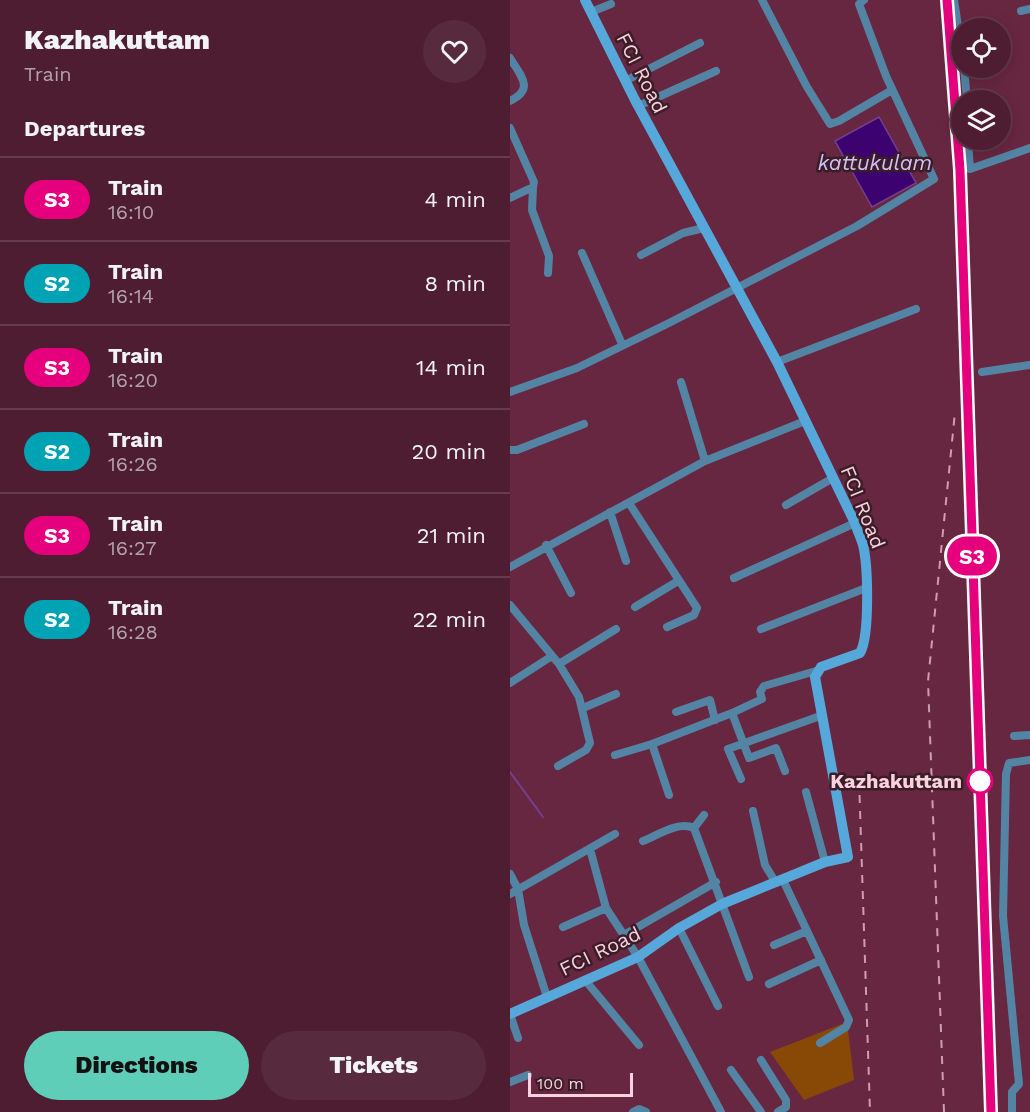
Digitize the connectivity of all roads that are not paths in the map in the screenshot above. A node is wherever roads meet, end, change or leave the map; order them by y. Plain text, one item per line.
1 (585, 0) edge
2 (762, 0) edge
3 (954, 0) edge
4 (860, 1) edge
5 (611, 4) dead end
6 (1030, 9) edge
7 (1021, 11) dead end
8 (591, 12) junction
9 (957, 18) edge
10 (700, 43) dead end
11 (510, 58) edge
12 (717, 70) dead end
13 (625, 81) junction
14 (892, 90) junction
15 (510, 101) edge
16 (638, 106) junction
17 (510, 128) edge
18 (1030, 148) edge
19 (969, 150) edge
20 (533, 187) junction
21 (510, 198) edge
22 (704, 228) junction
23 (582, 253) dead end
24 (641, 255) dead end
25 (548, 273) dead end
26 (736, 289) junction
27 (916, 309) dead end
28 (622, 344) junction
29 (777, 362) junction
30 (1030, 367) edge
31 (982, 372) dead end
32 (681, 382) dead end
33 (510, 392) edge
34 (805, 421) junction
35 (584, 424) dead end
36 (510, 450) edge
37 (705, 461) junction
38 (833, 478) junction
39 (628, 503) junction
40 (786, 505) dead end
41 (610, 513) junction
42 (855, 523) junction
43 (546, 545) junction
44 (626, 561) dead end
45 (510, 567) edge
46 (734, 578) dead end
47 (678, 581) junction
48 (867, 588) junction
49 (571, 593) dead end
50 (510, 605) edge
51 (635, 607) dead end
52 (667, 627) dead end
53 (616, 629) dead end
54 (761, 629) dead end
55 (552, 656) junction
56 (559, 664) junction
57 (816, 671) junction
58 (510, 683) edge
59 (616, 694) dead end
60 (582, 708) junction
61 (676, 711) dead end
62 (732, 713) junction
63 (823, 715) junction
64 (715, 720) junction
65 (1030, 735) edge
66 (1014, 736) dead end
67 (743, 742) junction
68 (652, 744) junction
69 (615, 755) dead end
70 (1030, 760) edge
71 (558, 766) dead end
72 (785, 771) dead end
73 (741, 779) dead end
74 (806, 792) dead end
75 (669, 795) dead end
76 (753, 811) dead end
77 (704, 815) dead end
78 (694, 828) junction
79 (615, 834) dead end
80 (643, 841) dead end
81 (590, 849) junction
82 (825, 862) junction
83 (510, 874) edge
84 (780, 881) junction
85 (716, 882) junction
86 (514, 891) edge
87 (722, 904) junction
88 (606, 908) junction
89 (563, 927) dead end
90 (679, 928) junction
91 (807, 931) junction
92 (624, 934) junction
93 (774, 945) dead end
94 (638, 957) junction
95 (821, 960) junction
96 (749, 977) dead end
97 (585, 980) junction
98 (769, 984) dead end
99 (547, 997) junction
100 (718, 1006) dead end
101 (510, 1014) edge
102 (518, 1038) dead end
103 (820, 1042) dead end
104 (639, 1045) dead end
105 (761, 1060) dead end
106 (731, 1070) dead end
107 (528, 1076) dead end
108 (510, 1082) edge
109 (633, 1112) edge
110 (645, 1112) edge
111 (721, 1112) edge
112 (761, 1112) edge
113 (778, 1112) edge
114 (1012, 1112) edge

1 - 8 street, FCI Road
2 - 14 street
3 - 9 street
4 - 14 street
5 - 8 street
6 - 7 street
8 - 13 street, FCI Road
10 - 13 street
11 - 15 street
12 - 16 street
13 - 16 street, FCI Road
14 - 26 street
16 - 22 street, FCI Road
17 - 20 street
18 - 19 street
20 - 21 street
20 - 25 street
22 - 24 street
22 - 26 street, FCI Road
23 - 28 street
26 - 28 street
26 - 29 street, FCI Road
27 - 29 street
28 - 33 street
29 - 34 street, FCI Road
30 - 31 street
32 - 37 street
34 - 37 street
34 - 38 street, FCI Road
35 - 36 street
37 - 39 street
38 - 40 street
38 - 42 street, FCI Road
39 - 41 street
39 - 47 street
41 - 43 street
41 - 44 street
42 - 46 street
42 - 48 street, FCI Road
43 - 45 street
43 - 49 street
47 - 51 street
47 - 52 street
48 - 54 street
48 - 57 street, FCI Road
50 - 55 street
53 - 56 street
55 - 56 street
55 - 58 street
56 - 60 street
57 - 62 street
57 - 63 street, FCI Road
59 - 60 street
60 - 71 street
61 - 64 street
62 - 64 street
62 - 67 street
63 - 67 street
63 - 82 street, FCI Road
64 - 68 street
65 - 66 street
67 - 72 street
67 - 73 street
68 - 69 street
68 - 75 street
70 - 114 street
74 - 82 street
76 - 84 street
77 - 78 street
78 - 80 street
78 - 85 street
79 - 81 street
81 - 86 street
81 - 88 street
82 - 84 street, FCI Road
83 - 86 street
84 - 87 street, FCI Road
84 - 91 street
85 - 87 street
85 - 92 street
86 - 99 street
87 - 90 street, FCI Road
87 - 96 street
88 - 89 street
88 - 92 street
90 - 94 street, FCI Road
90 - 100 street
91 - 93 street
91 - 95 street
92 - 94 street
94 - 97 street, FCI Road
94 - 111 street
95 - 98 street
95 - 103 street
97 - 99 street, FCI Road
97 - 104 street
99 - 101 street, FCI Road
101 - 102 street
105 - 113 street
106 - 112 street
107 - 108 street
109 - 110 street

